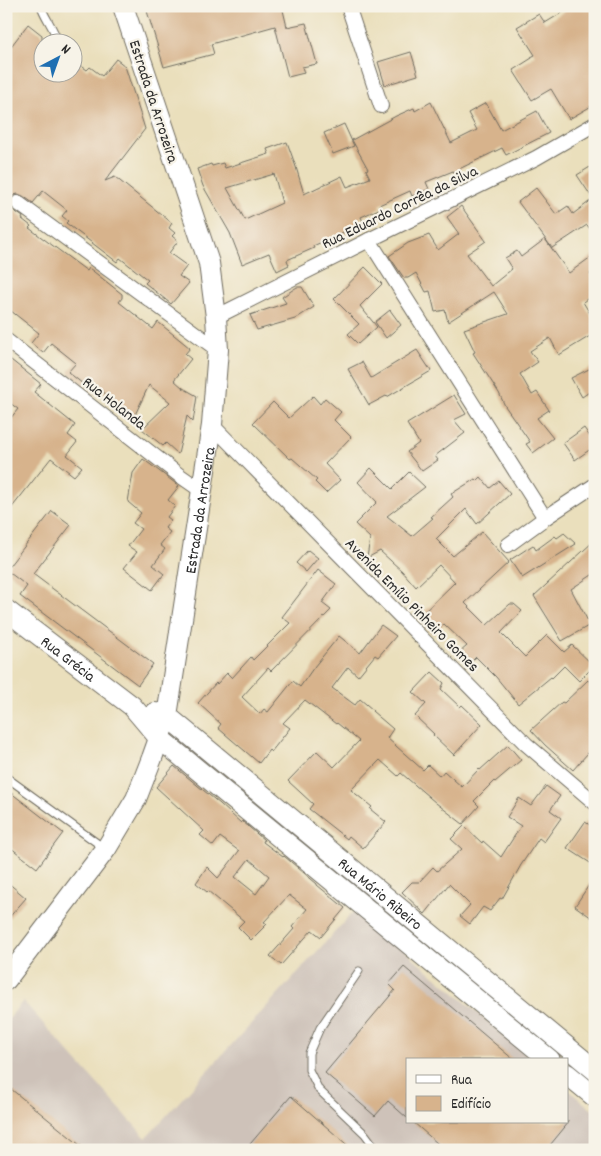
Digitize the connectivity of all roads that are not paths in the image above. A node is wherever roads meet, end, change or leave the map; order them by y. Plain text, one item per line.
1 (41, 6) edge
2 (123, 6) edge
3 (348, 6) edge
4 (55, 32) edge
5 (381, 106) dead end
6 (595, 124) edge
7 (18, 203) dead end
8 (369, 240) junction
9 (216, 317) junction
10 (6, 340) edge
11 (218, 350) junction
12 (212, 425) junction
13 (595, 485) edge
14 (202, 491) junction
15 (545, 518) junction
16 (508, 545) dead end
17 (6, 610) edge
18 (132, 706) junction
19 (166, 716) junction
20 (159, 738) junction
21 (6, 778) edge
22 (595, 803) edge
23 (106, 849) junction
24 (358, 972) dead end
25 (476, 972) junction
26 (6, 980) edge
27 (461, 987) junction
28 (548, 1058) edge
29 (595, 1070) edge
30 (568, 1075) edge
31 (595, 1097) edge
32 (377, 1150) edge

1 - 4 lane
2 - 9 main road, Estrada da Arrozeira
3 - 5 street
6 - 8 street, Rua Eduardo Corrêa da Silva
7 - 11 street
8 - 9 street, Rua Eduardo Corrêa da Silva
8 - 15 street
9 - 11 main road, Estrada da Arrozeira
10 - 14 street, Rua Holanda
11 - 12 main road, Estrada da Arrozeira
12 - 14 main road, Estrada da Arrozeira
12 - 22 street, Avenida Emílio Pinheiro Gomes
13 - 15 street
14 - 19 main road, Estrada da Arrozeira
15 - 16 street
17 - 18 main road, Rua Grécia
18 - 19 main road, Rua Grécia
18 - 20 main road, Rua Grécia
19 - 20 main road, Estrada da Arrozeira
19 - 25 main road, Rua Mário Ribeiro
20 - 23 main road, Estrada da Arrozeira
20 - 27 main road, Rua Mário Ribeiro
21 - 23 lane
23 - 26 main road, Estrada da Arrozeira
24 - 32 lane
25 - 27 main road
25 - 29 main road, Rua Mário Ribeiro
27 - 28 main road, Rua Mário Ribeiro
30 - 31 main road

